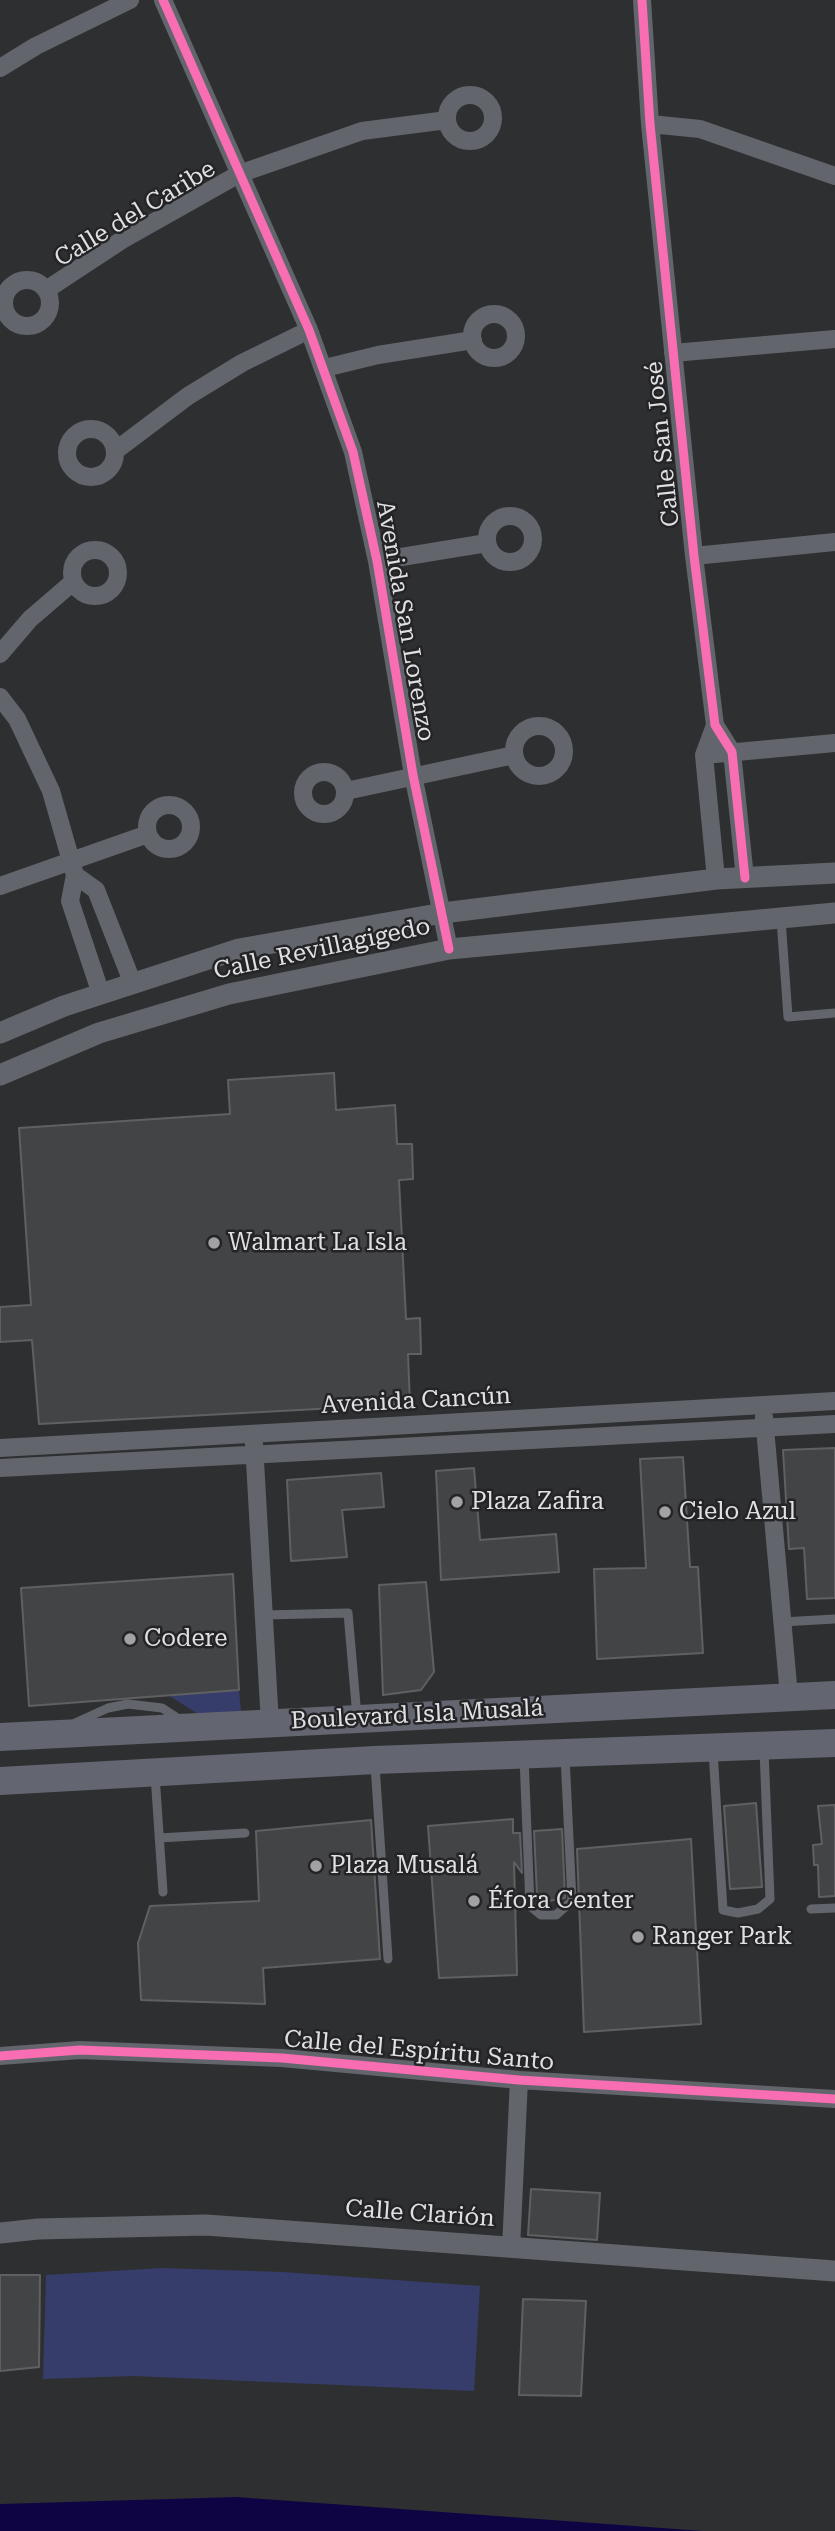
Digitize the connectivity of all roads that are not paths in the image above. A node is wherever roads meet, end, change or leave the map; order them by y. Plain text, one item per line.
1 (130, 0) edge
2 (163, 0) edge
3 (642, 0) edge
4 (0, 68) edge
5 (447, 120) dead end
6 (650, 124) junction
7 (239, 174) junction
8 (835, 176) edge
9 (46, 290) dead end
10 (309, 330) junction
11 (835, 339) edge
12 (472, 340) dead end
13 (673, 353) junction
14 (325, 368) junction
15 (115, 451) dead end
16 (835, 542) edge
17 (486, 543) dead end
18 (694, 555) junction
19 (377, 561) junction
20 (73, 582) dead end
21 (0, 654) edge
22 (0, 697) edge
23 (715, 725) junction
24 (835, 743) edge
25 (732, 752) junction
26 (514, 755) dead end
27 (704, 755) junction
28 (413, 775) junction
29 (346, 790) dead end
30 (148, 834) dead end
31 (72, 867) junction
32 (835, 873) edge
33 (745, 878) junction
34 (716, 879) junction
35 (0, 886) edge
36 (443, 913) junction
37 (835, 913) edge
38 (781, 918) junction
39 (449, 949) junction
40 (133, 984) junction
41 (101, 994) junction
42 (835, 1013) edge
43 (0, 1033) edge
44 (0, 1075) edge
45 (835, 1401) edge
46 (763, 1406) junction
47 (835, 1424) edge
48 (765, 1429) junction
49 (253, 1434) junction
50 (0, 1448) edge
51 (255, 1455) junction
52 (0, 1468) edge
53 (265, 1615) junction
54 (835, 1619) edge
55 (782, 1622) junction
56 (835, 1695) edge
57 (789, 1696) junction
58 (460, 1711) junction
59 (357, 1719) junction
60 (270, 1724) junction
61 (11, 1731) edge
62 (835, 1743) edge
63 (764, 1747) junction
64 (713, 1749) junction
65 (565, 1754) junction
66 (524, 1755) junction
67 (461, 1757) junction
68 (375, 1760) junction
69 (155, 1774) junction
70 (0, 1781) edge
71 (245, 1833) dead end
72 (159, 1838) junction
73 (163, 1892) dead end
74 (835, 1908) edge
75 (811, 1909) dead end
76 (388, 1959) dead end
77 (0, 2056) edge
78 (519, 2080) junction
79 (835, 2099) edge
80 (0, 2233) edge
81 (512, 2248) junction
82 (835, 2271) edge

1 - 4 street
2 - 7 street, Avenida San Lorenzo
3 - 6 street, Calle San José
5 - 7 street, Calle del Caribe
6 - 8 street
6 - 13 street, Calle San José
7 - 9 street, Calle del Caribe
7 - 10 street, Avenida San Lorenzo
10 - 14 street, Avenida San Lorenzo
10 - 15 street
11 - 13 street
12 - 14 street
13 - 18 street, Calle San José
14 - 19 street, Avenida San Lorenzo
16 - 18 street
17 - 19 street
18 - 23 street, Calle San José
19 - 28 street, Avenida San Lorenzo
20 - 21 street
22 - 31 street
23 - 25 street, Calle San José
23 - 27 street, Calle San José
24 - 25 street
25 - 27 street
25 - 33 street, Calle San José
26 - 28 street
27 - 34 street, Calle San José
28 - 29 street
28 - 36 street, Avenida San Lorenzo
30 - 31 street
31 - 35 street
31 - 40 street
31 - 41 street
32 - 33 street, Calle Revillagigedo
33 - 34 street, Calle Revillagigedo
34 - 36 street, Calle Revillagigedo
36 - 39 street, Avenida San Lorenzo
36 - 40 street, Calle Revillagigedo
37 - 38 street, Calle Revillagigedo
38 - 39 street, Calle Revillagigedo
38 - 42 lane
39 - 44 street, Calle Revillagigedo
40 - 41 street, Calle Revillagigedo
41 - 43 street, Calle Revillagigedo
45 - 46 street, Avenida Cancún
46 - 48 street
46 - 49 street, Avenida Cancún
47 - 48 street, Avenida Cancún
48 - 51 street, Avenida Cancún
48 - 55 street
49 - 50 street, Avenida Cancún
49 - 51 street
51 - 52 street, Avenida Cancún
51 - 53 street
53 - 59 lane
53 - 60 street
54 - 55 lane
55 - 57 street
56 - 57 main road, Boulevard Isla Musalá
57 - 58 main road, Boulevard Isla Musalá
58 - 59 main road, Boulevard Isla Musalá
58 - 67 main road
59 - 60 main road, Boulevard Isla Musalá
60 - 61 main road, Boulevard Isla Musalá
62 - 63 main road, Boulevard Isla Musalá
63 - 64 main road, Boulevard Isla Musalá
63 - 64 lane
64 - 65 main road, Boulevard Isla Musalá
65 - 66 main road, Boulevard Isla Musalá
65 - 66 lane
66 - 67 main road, Boulevard Isla Musalá
67 - 68 main road, Boulevard Isla Musalá
68 - 69 main road, Boulevard Isla Musalá
68 - 76 lane
69 - 70 main road, Boulevard Isla Musalá
69 - 72 lane
71 - 72 lane
72 - 73 lane
74 - 75 lane
77 - 78 street, Calle del Espíritu Santo
78 - 79 street, Calle del Espíritu Santo
78 - 81 street
80 - 81 street, Calle Clarión
81 - 82 street, Calle Clarión

